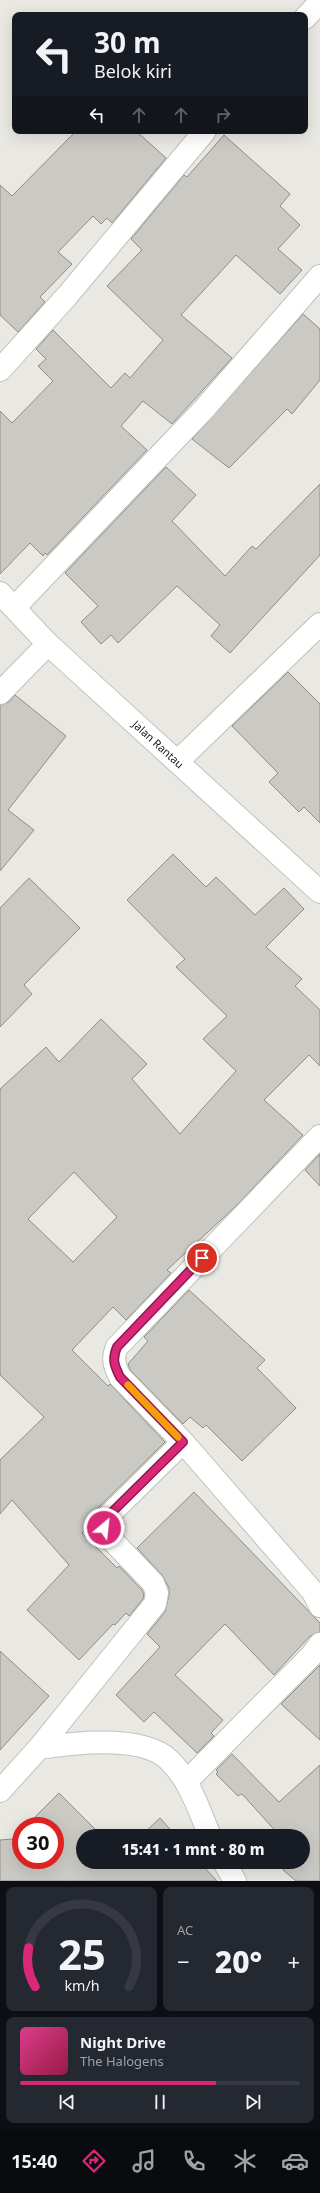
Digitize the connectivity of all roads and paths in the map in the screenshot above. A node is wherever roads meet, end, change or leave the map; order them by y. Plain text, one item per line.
1 (320, 2) edge
2 (308, 15) edge
3 (202, 134) edge
4 (320, 276) edge
5 (0, 370) edge
6 (8, 600) edge
7 (320, 624) edge
8 (48, 644) junction
9 (0, 693) edge
10 (178, 761) junction
11 (320, 892) edge
12 (320, 1136) edge
13 (183, 1442) junction
14 (320, 1606) edge
15 (320, 1644) edge
16 (39, 1748) junction
17 (186, 1782) junction
18 (0, 1791) edge
19 (207, 1829) edge
20 (228, 1869) edge
21 (235, 1881) edge

1 - 2 street
3 - 5 street
4 - 6 street
6 - 8 street, Jalan Rantau
7 - 10 street
8 - 9 street
8 - 10 street, Jalan Rantau
10 - 11 street, Jalan Rantau
12 - 13 street
13 - 14 street
13 - 16 street
15 - 17 street
16 - 17 street
16 - 18 street
17 - 19 street
20 - 21 street

